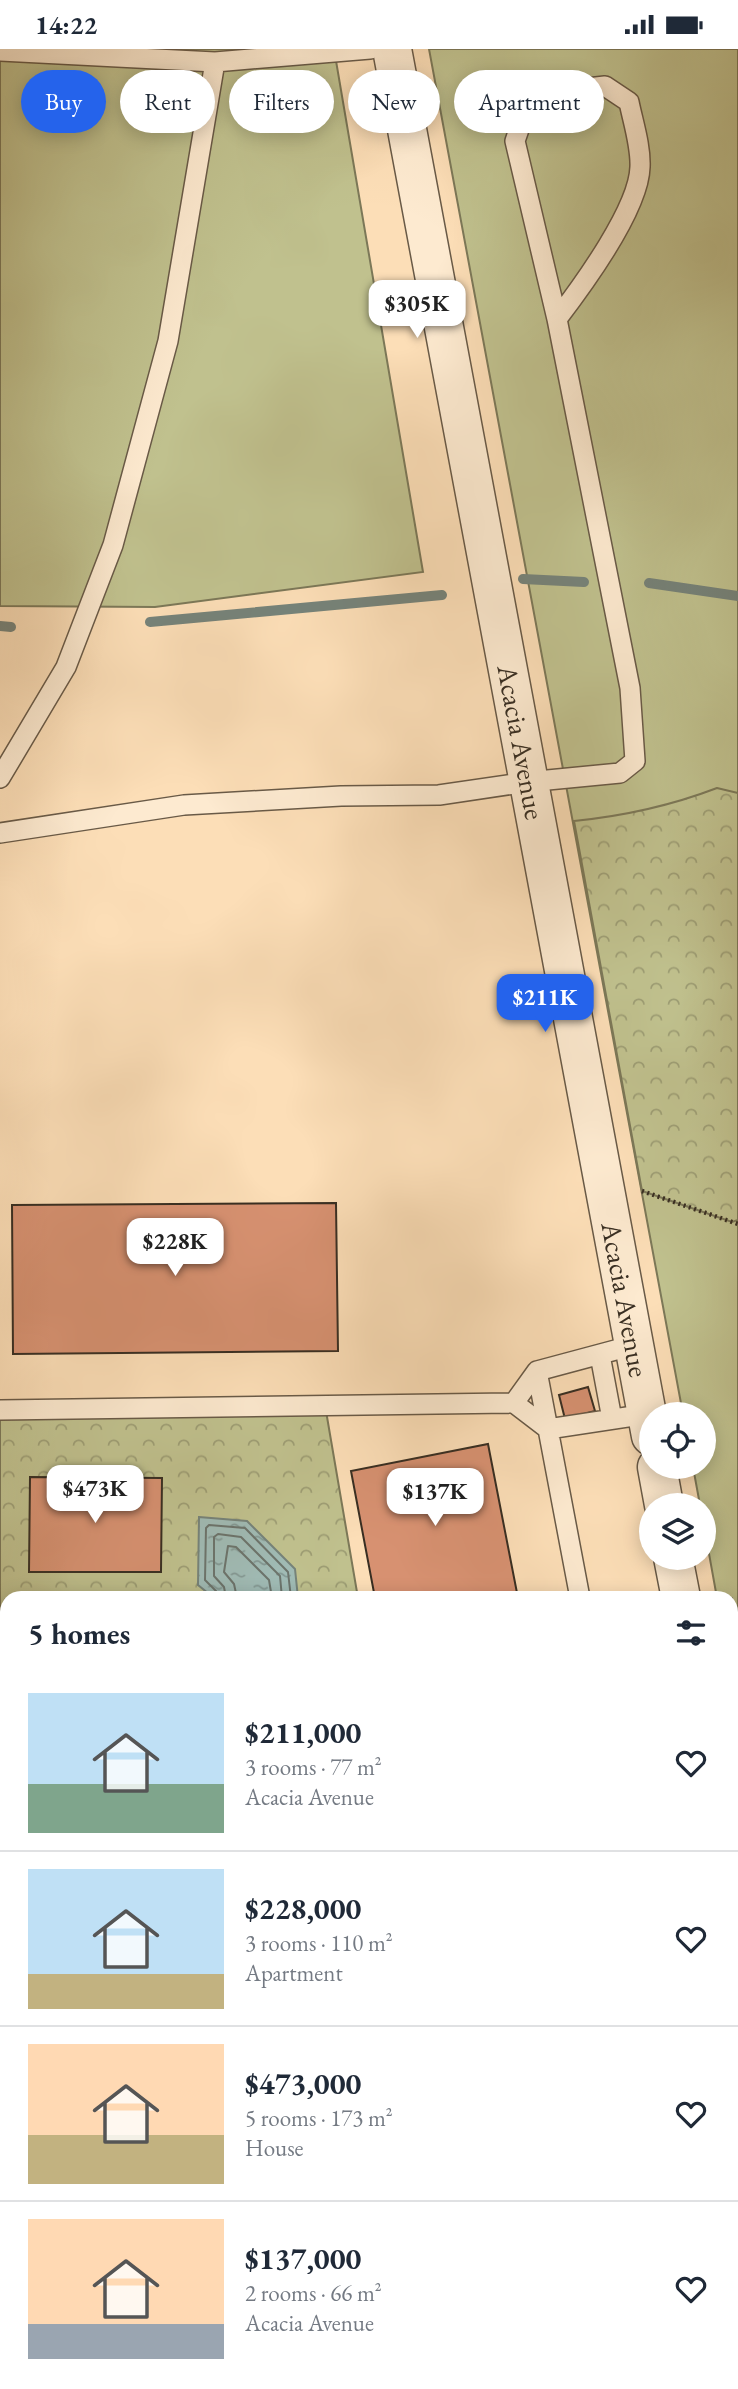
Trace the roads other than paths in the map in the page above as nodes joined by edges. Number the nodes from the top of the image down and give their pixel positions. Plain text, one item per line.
1 (370, 49) edge
2 (392, 49) edge
3 (0, 51) edge
4 (215, 62) junction
5 (557, 319) junction
6 (0, 778) edge
7 (527, 782) junction
8 (0, 833) edge
9 (617, 1350) junction
10 (537, 1371) junction
11 (514, 1403) junction
12 (0, 1410) edge
13 (636, 1423) edge
14 (548, 1429) junction
15 (676, 1570) edge
16 (579, 1591) edge
17 (680, 1591) edge

1 - 4 lane
2 - 7 street, Acacia Avenue
3 - 4 lane
4 - 6 lane
5 - 5 lane
5 - 7 lane
7 - 8 lane
7 - 9 street, Acacia Avenue
9 - 10 lane
9 - 13 street, Acacia Avenue
10 - 11 lane
10 - 14 lane
11 - 12 lane
11 - 14 lane
13 - 14 lane
14 - 16 lane
15 - 17 street

